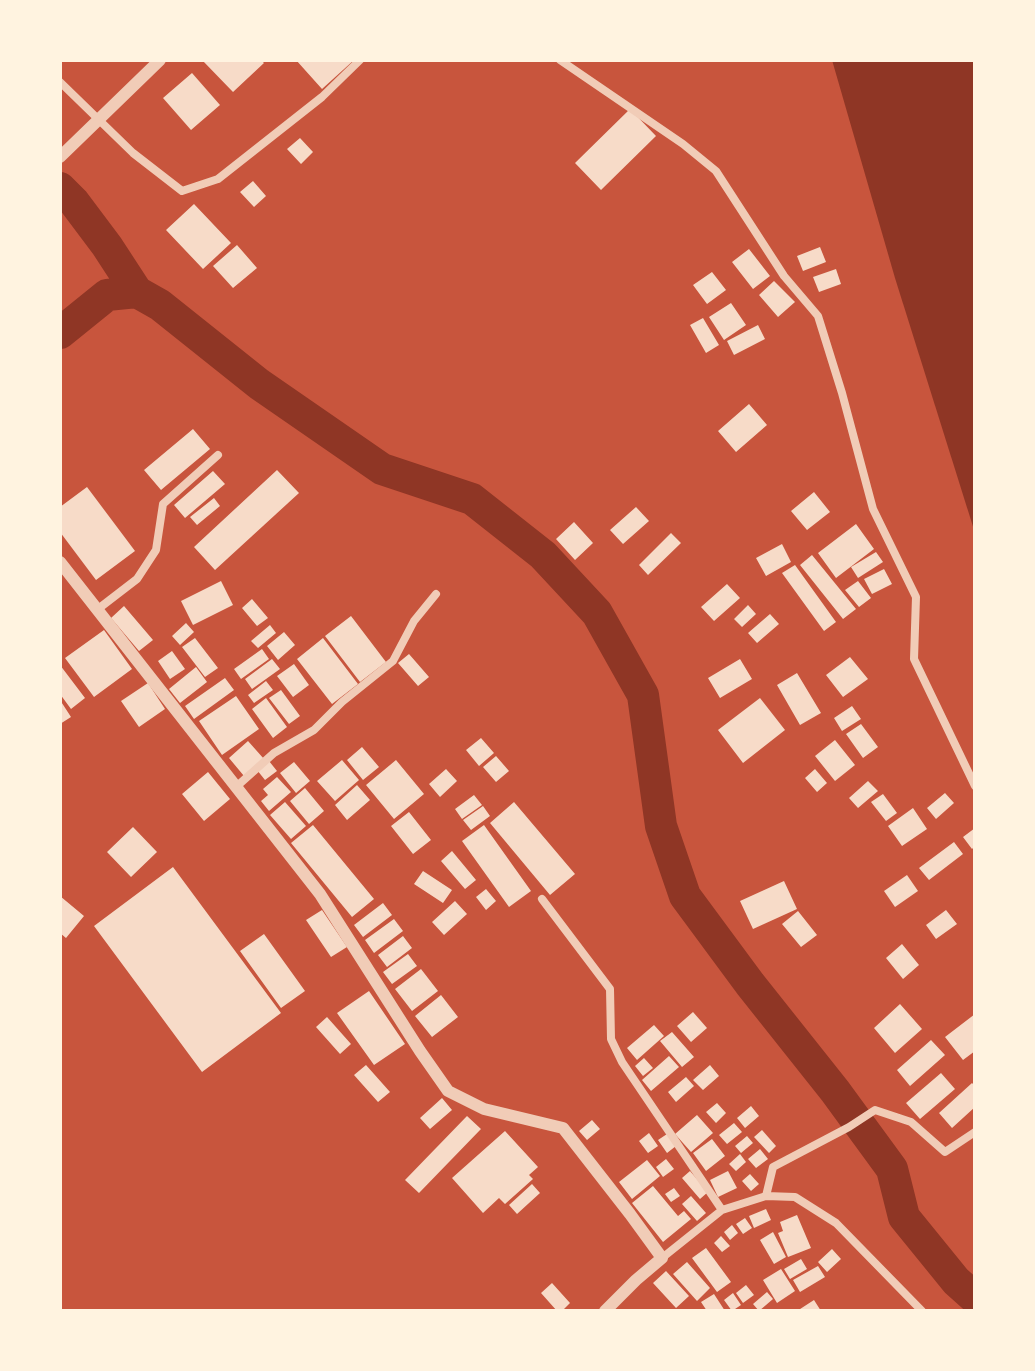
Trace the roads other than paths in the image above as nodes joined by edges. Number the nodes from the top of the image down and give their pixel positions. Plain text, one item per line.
1 (160, 60) edge
2 (360, 60) edge
3 (560, 60) edge
4 (60, 82) edge
5 (98, 121) junction
6 (60, 157) edge
7 (218, 455) dead end
8 (60, 562) edge
9 (436, 594) dead end
10 (98, 609) junction
11 (975, 786) edge
12 (236, 787) junction
13 (542, 899) dead end
14 (975, 1132) edge
15 (766, 1196) junction
16 (722, 1210) junction
17 (662, 1258) junction
18 (605, 1311) edge
19 (922, 1311) edge

1 - 5 street
2 - 5 street
3 - 11 street
4 - 5 street
5 - 6 street
7 - 10 street
8 - 10 street
9 - 12 street
10 - 12 street
12 - 17 street
13 - 16 street
14 - 15 street
15 - 16 street
15 - 19 street
16 - 17 street
17 - 18 street

